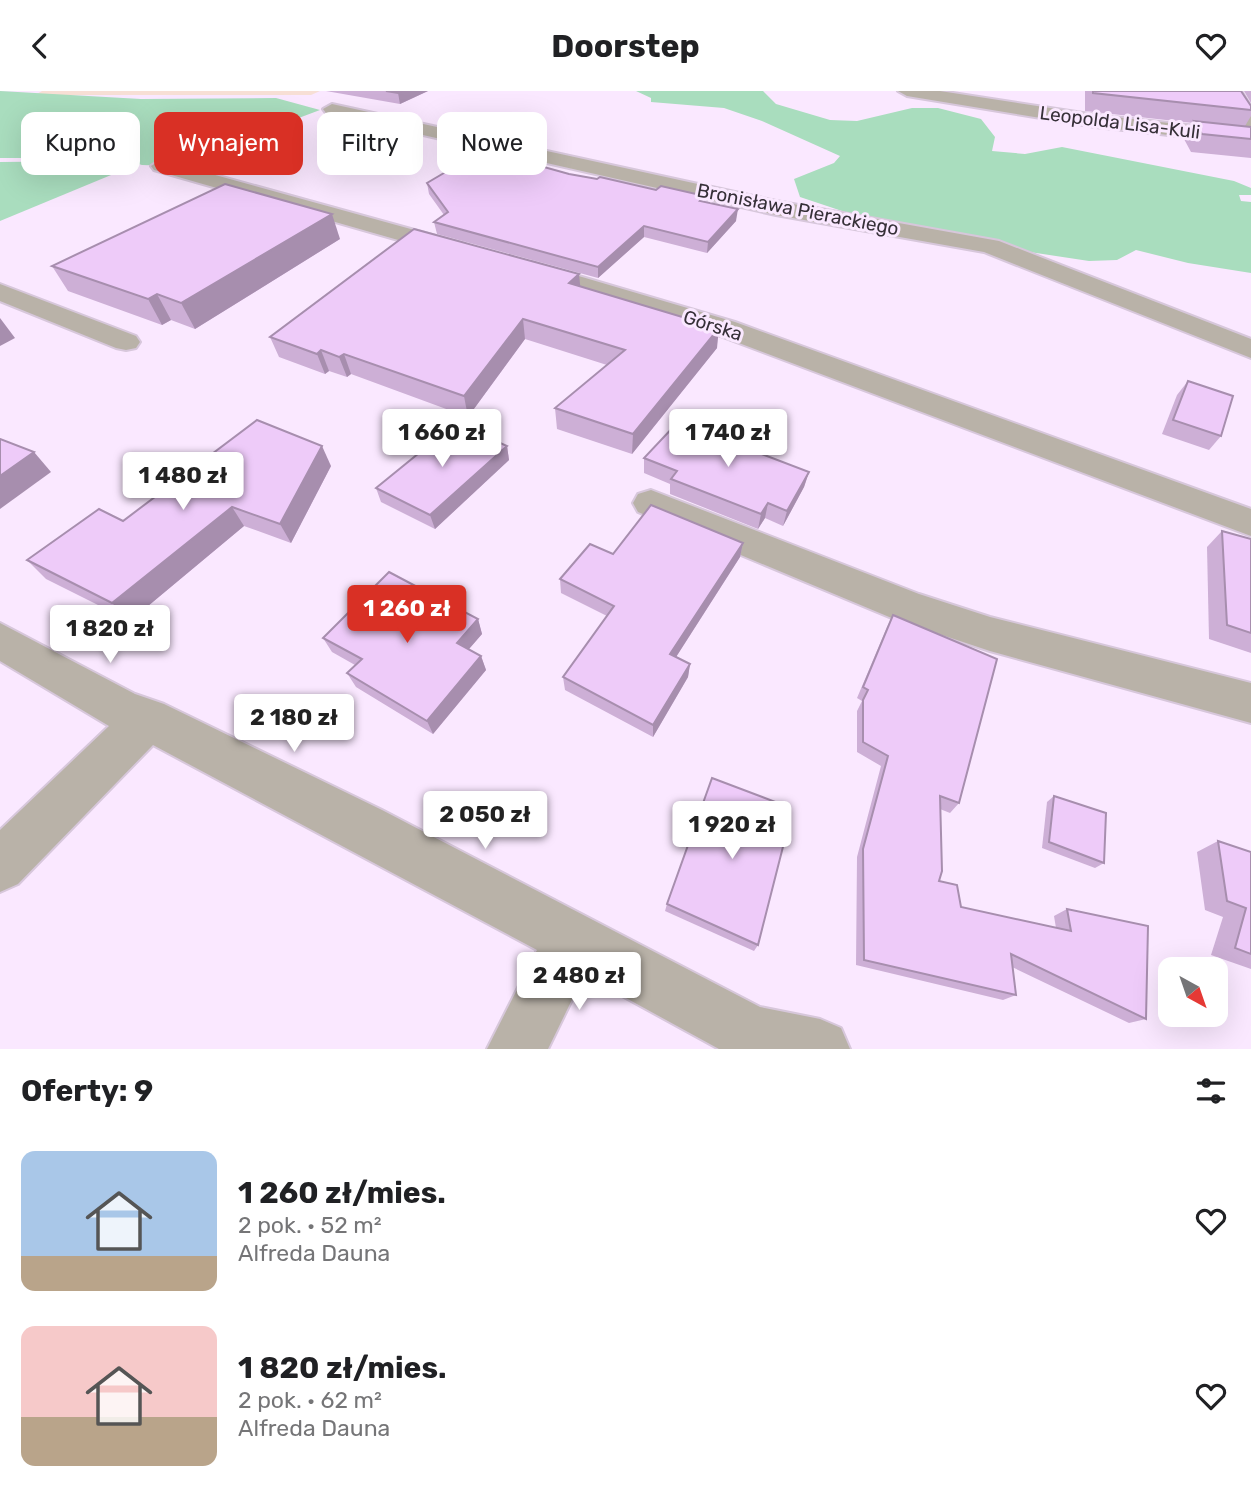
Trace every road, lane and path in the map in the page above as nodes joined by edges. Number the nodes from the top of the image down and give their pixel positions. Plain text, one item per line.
1 (907, 91) edge
2 (1232, 91) edge
3 (332, 109) dead end
4 (1251, 122) edge
5 (1251, 138) edge
6 (194, 175) edge
7 (484, 257) edge
8 (511, 265) edge
9 (0, 292) edge
10 (125, 342) dead end
11 (1251, 349) edge
12 (651, 503) edge
13 (1251, 523) edge
14 (0, 640) edge
15 (1251, 703) edge
16 (148, 719) junction
17 (0, 866) edge
18 (572, 939) junction
19 (517, 1049) edge
20 (820, 1049) edge

1 - 5 street, Leopolda Lisa-Kuli
2 - 4 street
3 - 11 street, Bronisława Pierackiego
6 - 7 street
8 - 13 street, Górska
9 - 10 street
12 - 15 street
14 - 16 street
16 - 17 street
16 - 18 street
18 - 19 street
18 - 20 street

